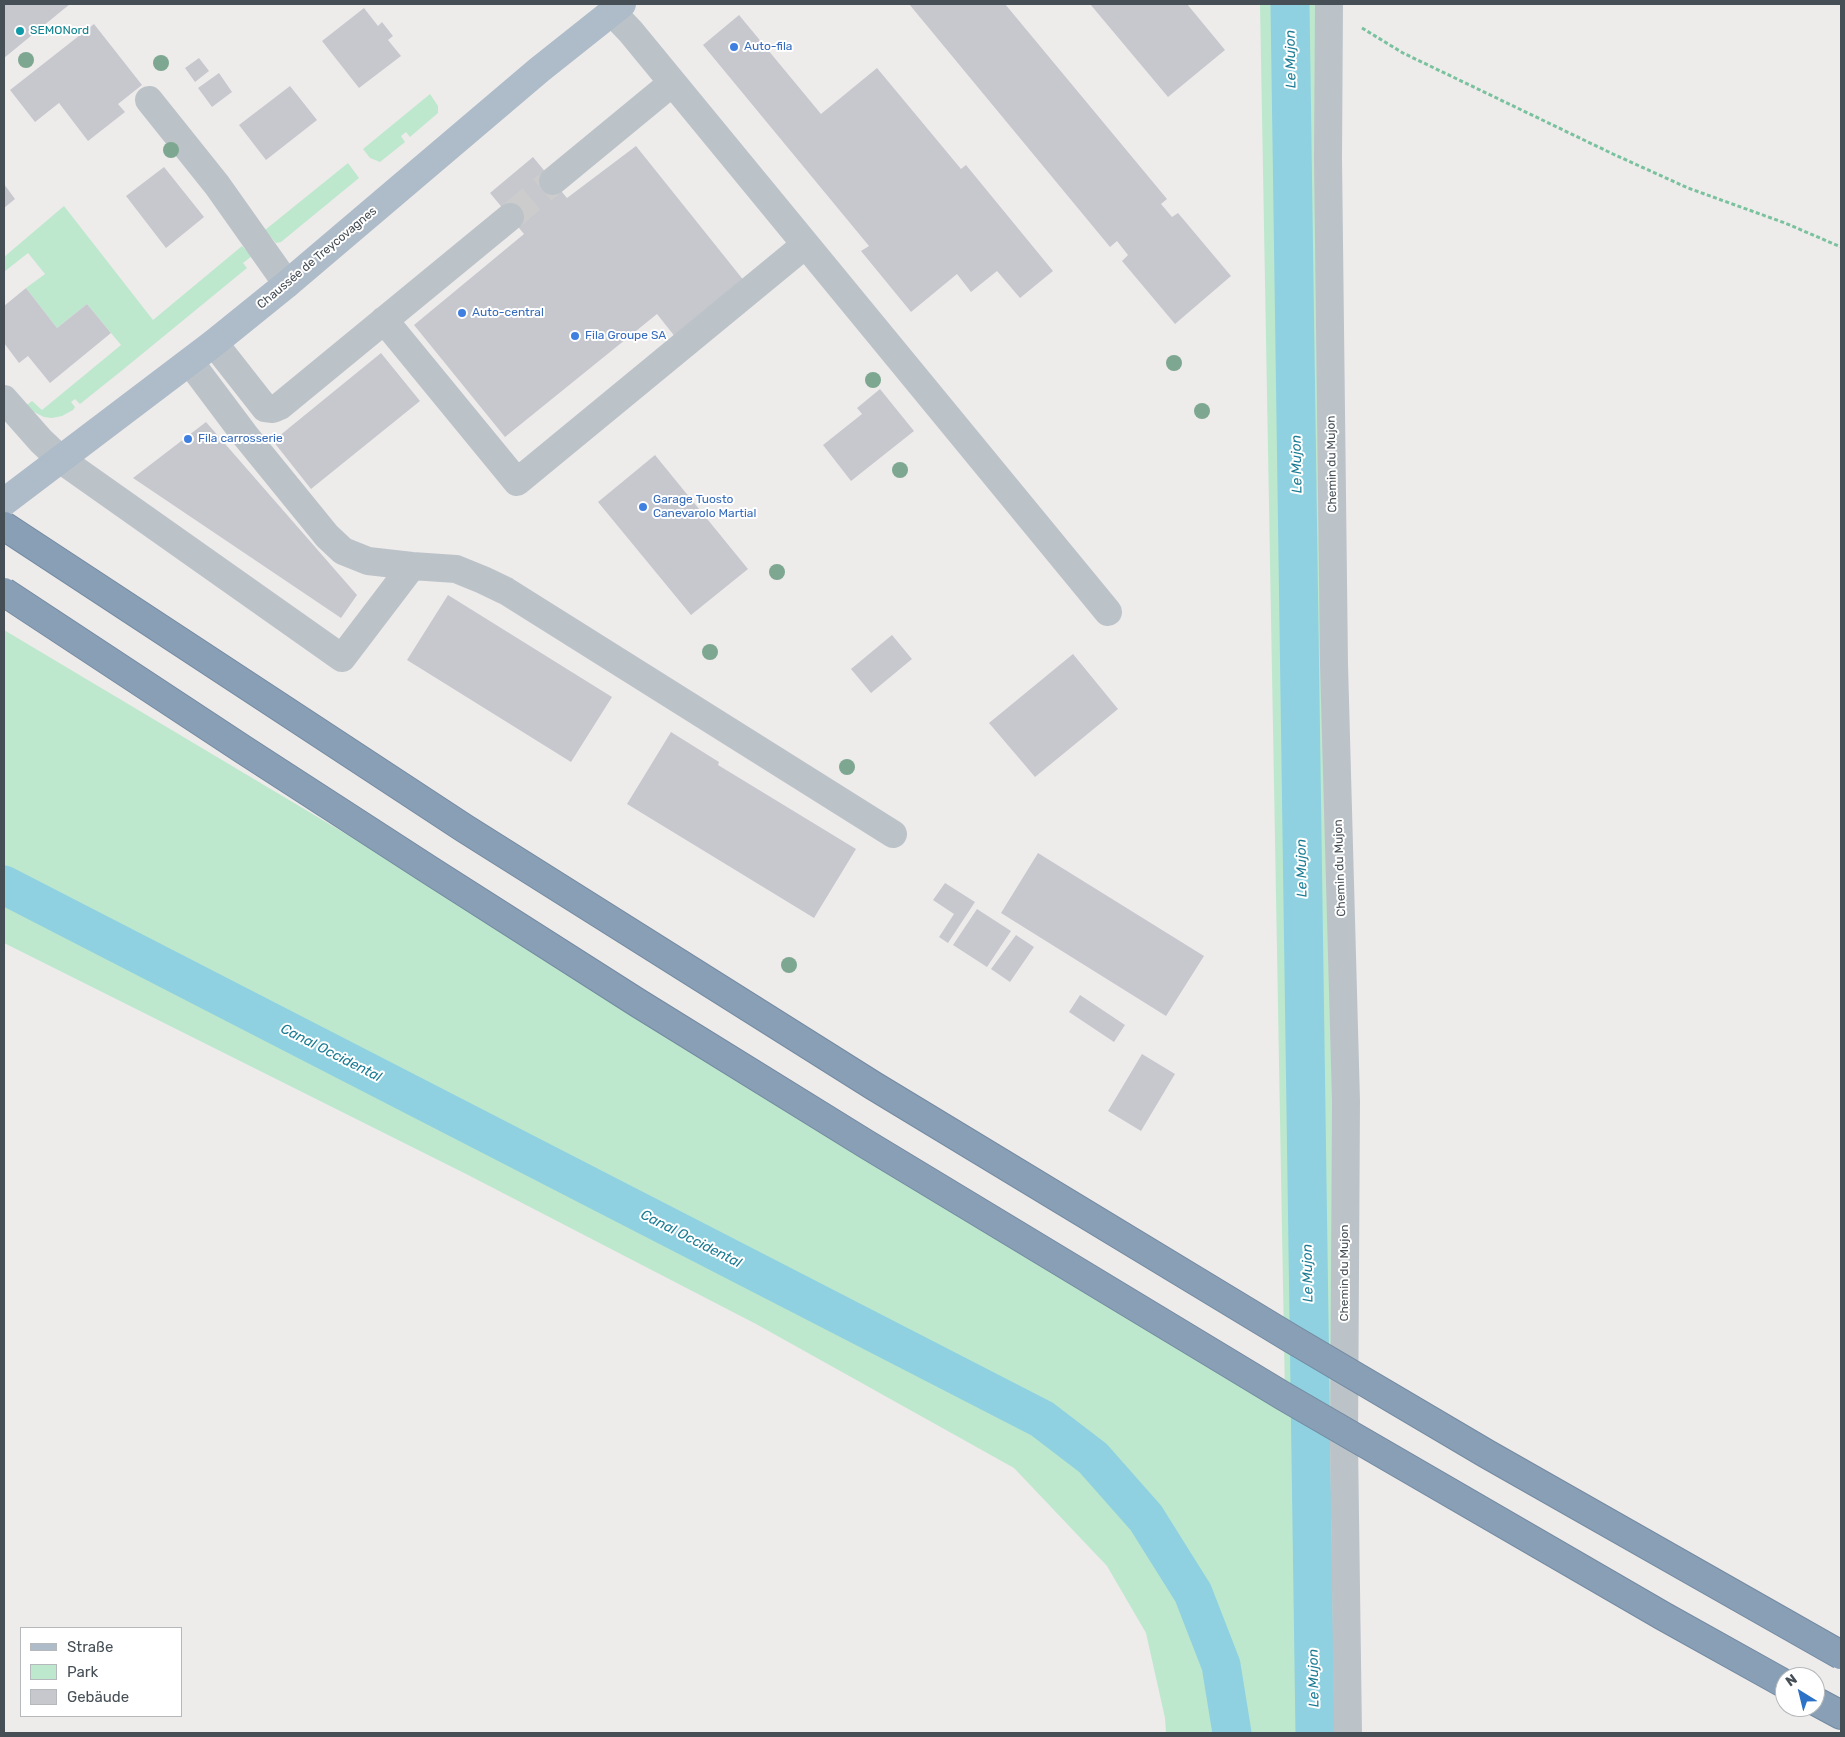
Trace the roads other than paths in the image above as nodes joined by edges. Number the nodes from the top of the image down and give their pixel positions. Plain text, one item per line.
1 (617, 8) edge
2 (1329, 8) edge
3 (672, 83) junction
4 (149, 100) dead end
5 (553, 181) tunnel mouth
6 (510, 217) tunnel mouth
7 (805, 244) junction
8 (287, 284) junction
9 (384, 320) junction
10 (214, 343) junction
11 (190, 362) junction
12 (4, 399) edge
13 (60, 459) junction
14 (4, 502) edge
15 (4, 526) edge
16 (412, 566) junction
17 (4, 592) edge
18 (1108, 612) dead end
19 (893, 834) dead end
20 (1841, 1655) edge
21 (1775, 1678) edge
22 (1825, 1706) edge
23 (1841, 1715) edge
24 (1348, 1733) edge

1 - 3 street
1 - 8 main road, Chaussée de Treycovagnes
2 - 24 street, Chemin du Mujon
3 - 5 street
3 - 7 street
4 - 8 street
6 - 9 street
7 - 9 street
7 - 18 street
8 - 10 main road, Chaussée de Treycovagnes
9 - 10 street
10 - 11 main road, Chaussée de Treycovagnes
11 - 13 main road, Chaussée de Treycovagnes
11 - 16 street
12 - 13 street
13 - 14 main road, Chaussée de Treycovagnes
13 - 16 street
15 - 20 highway, bridge
16 - 19 street
17 - 21 highway, bridge
22 - 23 highway

